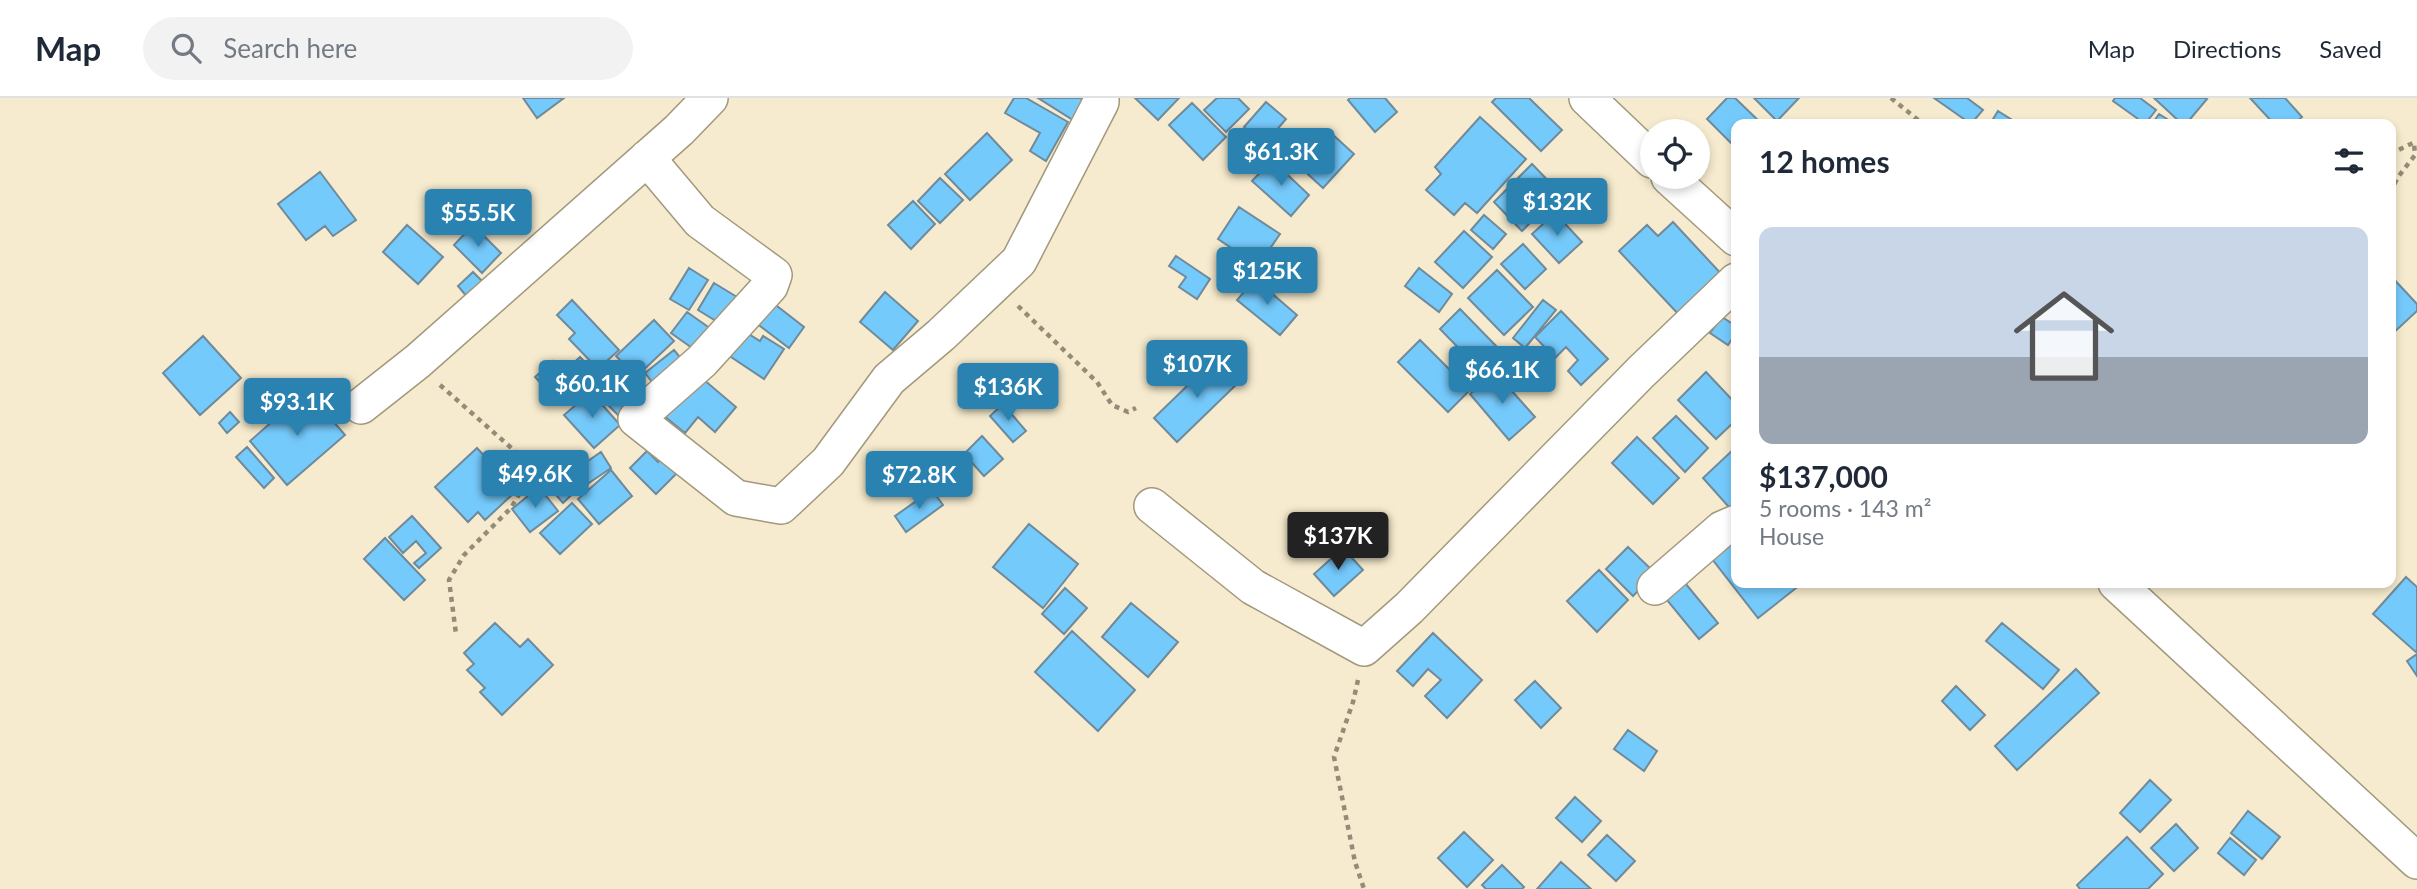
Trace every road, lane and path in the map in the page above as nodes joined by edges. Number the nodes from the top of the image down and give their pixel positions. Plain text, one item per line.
1 (710, 98) edge
2 (1101, 98) edge
3 (1587, 98) edge
4 (1891, 98) edge
5 (1917, 119) edge
6 (2415, 142) edge
7 (1640, 149) edge
8 (2396, 151) edge
9 (647, 158) junction
10 (2396, 182) edge
11 (1682, 189) edge
12 (1731, 233) edge
13 (997, 283) junction
14 (1731, 286) edge
15 (418, 361) junction
16 (361, 406) dead end
17 (1136, 408) dead end
18 (1152, 506) dead end
19 (1731, 525) edge
20 (1655, 587) dead end
21 (2121, 588) edge
22 (456, 634) dead end
23 (1364, 648) junction
24 (2417, 862) edge
25 (1364, 889) edge

1 - 9 street
2 - 13 street
3 - 7 street
4 - 5 path
6 - 8 path
6 - 10 path
9 - 13 street
9 - 15 street
11 - 12 street
13 - 17 path
14 - 23 street
15 - 16 street
15 - 22 path
18 - 23 street
19 - 20 street
21 - 24 street
23 - 25 path

